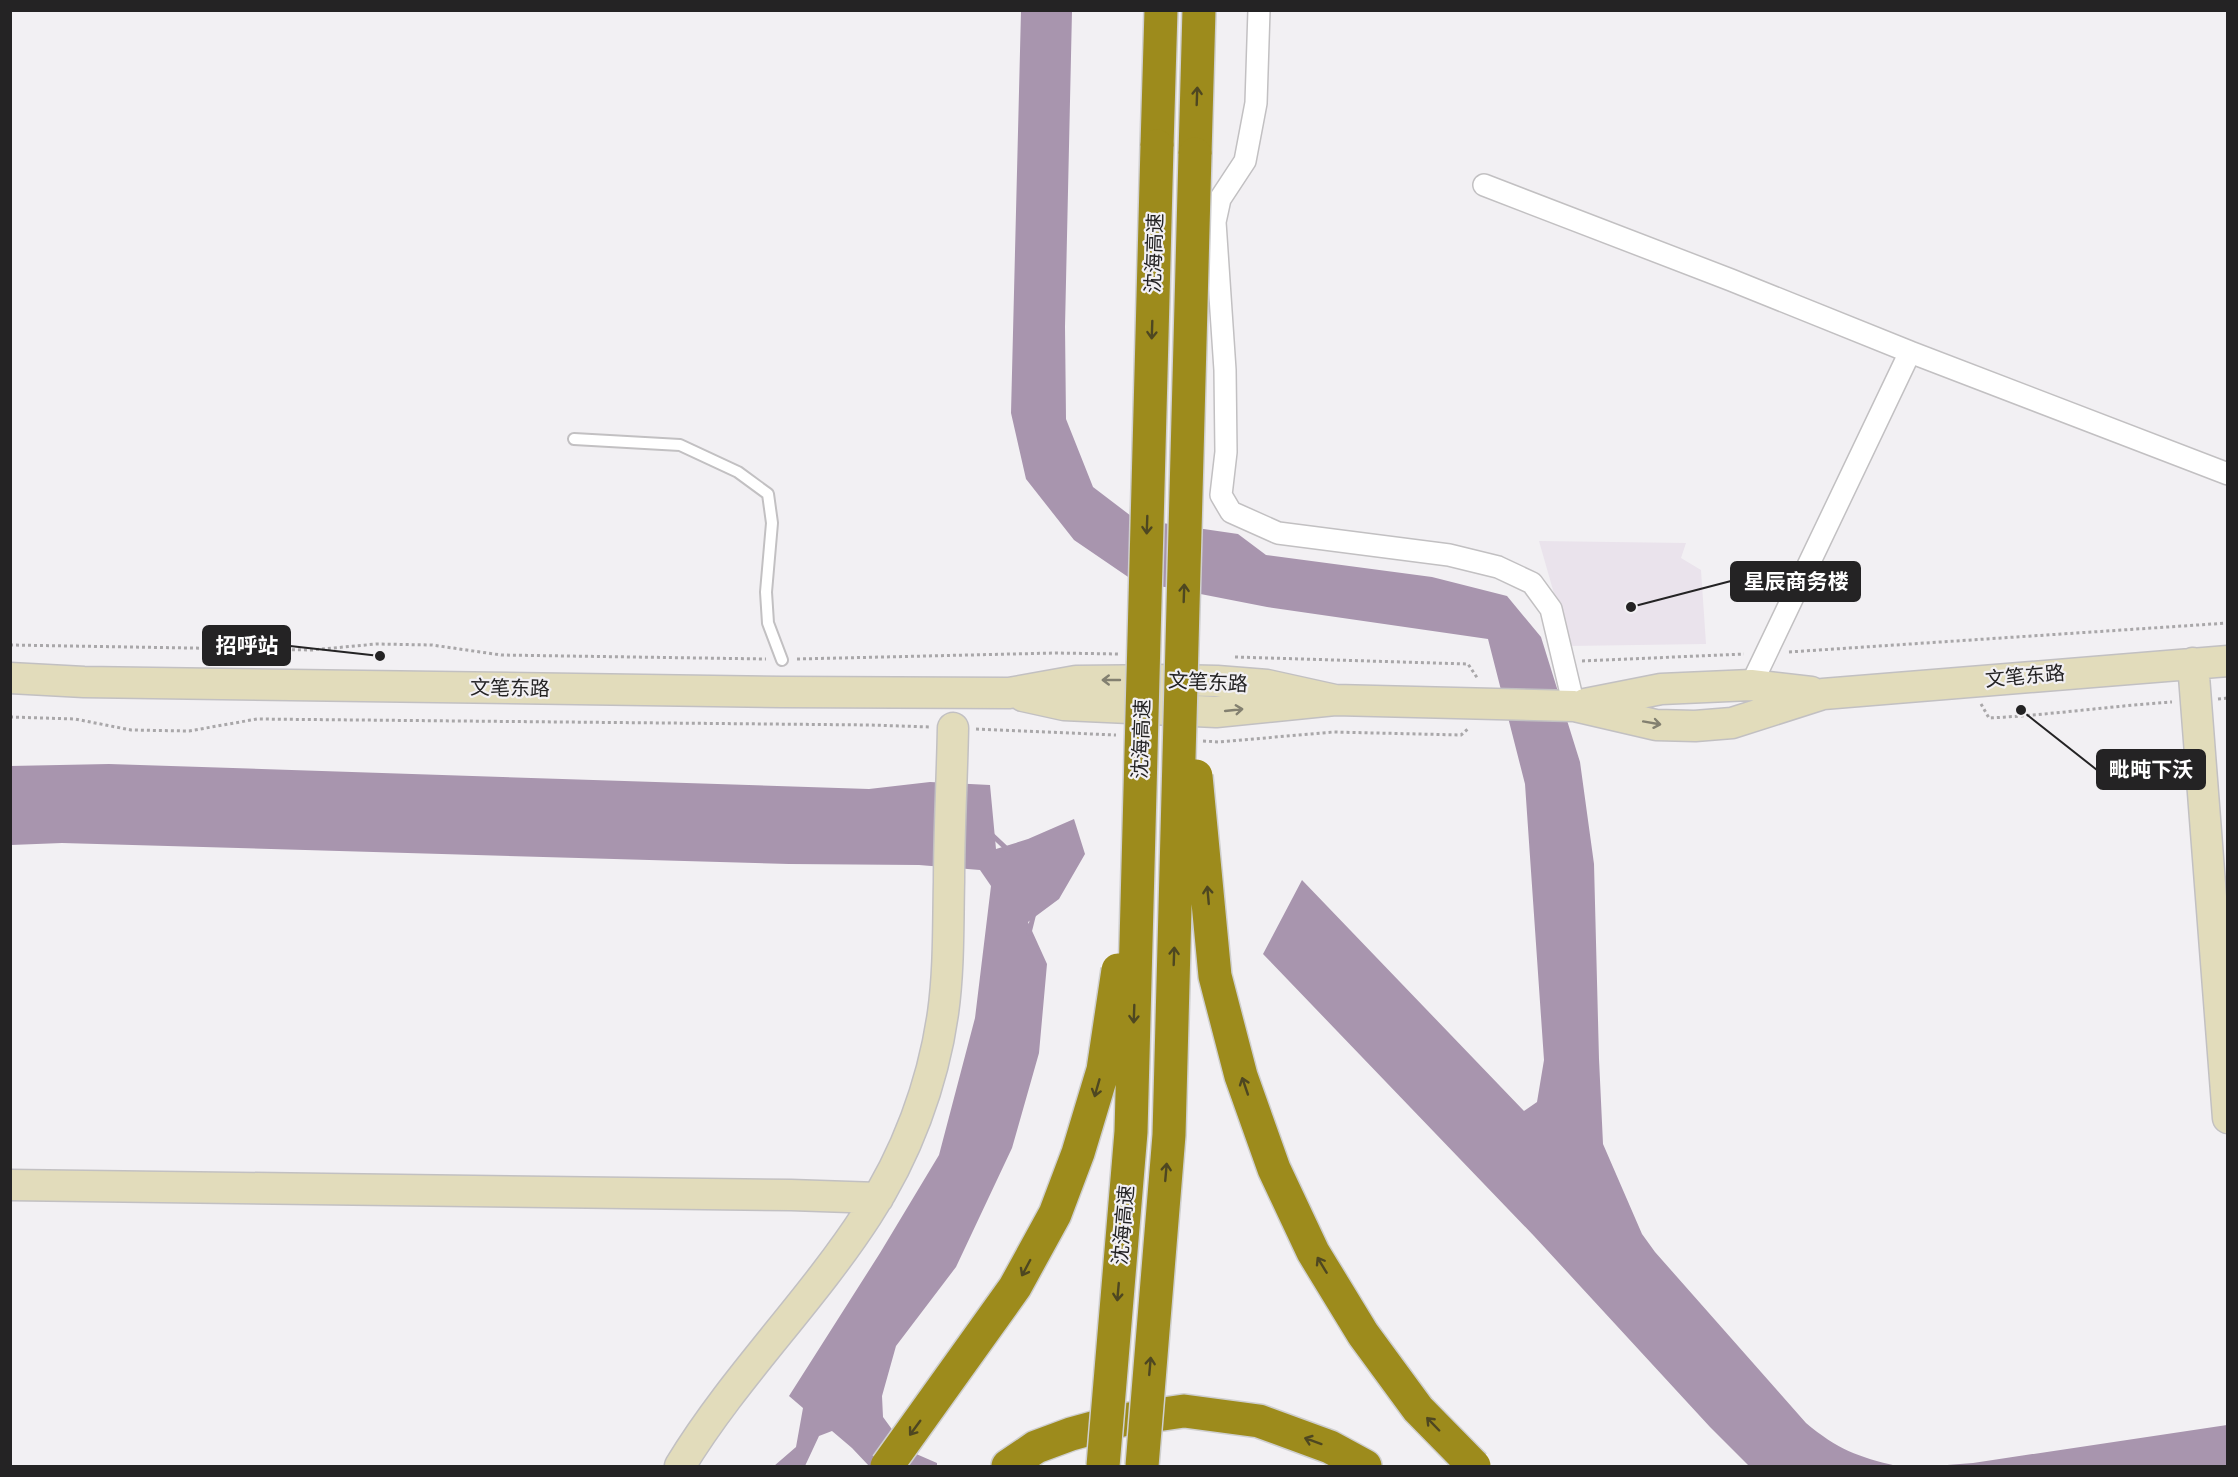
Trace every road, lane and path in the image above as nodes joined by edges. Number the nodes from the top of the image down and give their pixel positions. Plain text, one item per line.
1 (1161, 10) edge
2 (1199, 10) edge
3 (1259, 10) edge
4 (1484, 185) dead end
5 (1910, 352) junction
6 (574, 439) dead end
7 (2228, 474) edge
8 (2228, 623) edge
9 (1182, 632) junction
10 (10, 645) edge
11 (1765, 653) junction
12 (1135, 654) junction
13 (1234, 657) dead end
14 (782, 660) junction
15 (2228, 661) edge
16 (1564, 662) junction
17 (2193, 663) junction
18 (10, 678) edge
19 (1968, 681) junction
20 (1751, 685) junction
21 (1823, 694) junction
22 (2228, 698) edge
23 (2196, 700) junction
24 (1493, 704) junction
25 (1575, 706) junction
26 (10, 717) edge
27 (953, 728) junction
28 (1126, 736) dead end
29 (1195, 741) dead end
30 (2228, 1118) edge
31 (10, 1185) edge
32 (878, 1198) junction
33 (680, 1467) edge
34 (887, 1467) edge
35 (1008, 1467) edge
36 (1103, 1467) edge
37 (1142, 1467) edge
38 (1365, 1467) edge
39 (1474, 1467) edge

1 -> 12 highway, 沈海高速, bridge
9 -> 2 highway, 沈海高速, bridge
3 - 16 street
4 - 5 street
5 - 7 street
5 - 11 street
6 - 14 lane
8 - 11 path
37 -> 9 highway, 沈海高速, bridge
39 -> 9 highway, bridge
10 - 14 path
11 - 16 path
11 - 20 street
12 - 14 path
12 -> 34 highway, bridge
12 -> 36 highway, 沈海高速, bridge
13 - 24 path
15 - 17 main road, 文笔东路
16 - 25 street
17 - 19 main road, 文笔东路
17 - 23 main road
18 - 24 main road, 文笔东路
19 - 21 main road, 文笔东路
19 - 23 path
20 - 21 main road, 文笔东路
20 - 25 main road, 文笔东路
25 -> 21 main road, 文笔东路
22 - 23 path
23 - 30 main road
24 - 25 main road, 文笔东路
24 - 29 path
26 - 27 path
27 - 28 path
27 - 32 main road
31 - 32 main road
32 - 33 main road
38 -> 35 highway

